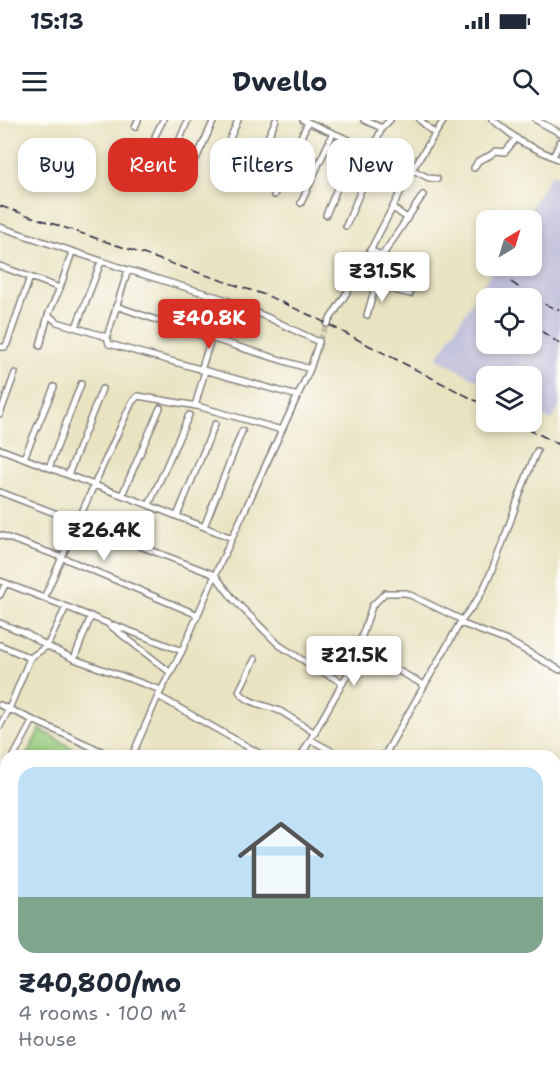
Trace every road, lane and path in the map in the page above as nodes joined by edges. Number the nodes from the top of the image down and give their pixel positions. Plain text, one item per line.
1 (138, 120) edge
2 (163, 120) edge
3 (188, 120) edge
4 (214, 120) edge
5 (238, 120) edge
6 (276, 120) edge
7 (364, 120) edge
8 (375, 120) edge
9 (390, 120) edge
10 (420, 120) edge
11 (444, 120) edge
12 (493, 120) edge
13 (536, 120) edge
14 (309, 121) edge
15 (135, 127) dead end
16 (382, 128) junction
17 (333, 133) junction
18 (435, 134) junction
19 (560, 134) edge
20 (155, 136) dead end
21 (180, 138) edge
22 (230, 138) edge
23 (268, 138) edge
24 (344, 138) edge
25 (379, 138) edge
26 (516, 139) junction
27 (560, 142) edge
28 (198, 155) edge
29 (553, 157) junction
30 (560, 160) edge
31 (414, 167) edge
32 (474, 168) dead end
33 (414, 171) edge
34 (437, 179) dead end
35 (336, 192) edge
36 (359, 192) edge
37 (401, 192) edge
38 (274, 195) dead end
39 (423, 195) dead end
40 (301, 203) dead end
41 (393, 208) junction
42 (326, 215) dead end
43 (407, 218) junction
44 (346, 226) dead end
45 (0, 227) edge
46 (370, 250) junction
47 (72, 252) junction
48 (383, 256) junction
49 (101, 262) junction
50 (0, 266) edge
51 (128, 270) junction
52 (417, 276) dead end
53 (30, 277) junction
54 (356, 278) junction
55 (375, 285) junction
56 (60, 288) junction
57 (410, 294) dead end
58 (224, 298) junction
59 (116, 306) junction
60 (48, 315) junction
61 (367, 315) dead end
62 (327, 324) tunnel mouth
63 (76, 327) junction
64 (107, 337) junction
65 (210, 338) junction
66 (40, 346) dead end
67 (0, 347) edge
68 (310, 369) junction
69 (203, 371) junction
70 (15, 373) dead end
71 (81, 384) dead end
72 (54, 387) dead end
73 (102, 389) dead end
74 (298, 396) junction
75 (195, 406) junction
76 (160, 408) dead end
77 (0, 414) edge
78 (189, 415) dead end
79 (215, 423) dead end
80 (282, 430) junction
81 (242, 431) dead end
82 (0, 449) edge
83 (537, 451) dead end
84 (24, 458) junction
85 (49, 468) junction
86 (68, 475) junction
87 (94, 485) junction
88 (0, 492) edge
89 (122, 495) junction
90 (149, 505) junction
91 (177, 516) junction
92 (76, 521) junction
93 (204, 527) junction
94 (0, 535) edge
95 (232, 538) junction
96 (61, 557) junction
97 (214, 575) junction
98 (3, 582) edge
99 (0, 596) edge
100 (44, 598) junction
101 (66, 607) junction
102 (198, 615) junction
103 (91, 616) junction
104 (461, 621) junction
105 (0, 623) edge
106 (107, 623) junction
107 (0, 645) edge
108 (47, 646) junction
109 (182, 651) junction
110 (362, 652) junction
111 (30, 658) junction
112 (74, 659) junction
113 (255, 659) dead end
114 (560, 670) edge
115 (171, 673) junction
116 (343, 683) junction
117 (424, 685) junction
118 (160, 693) junction
119 (0, 705) edge
120 (9, 709) junction
121 (33, 720) junction
122 (0, 726) edge
123 (315, 733) junction
124 (311, 740) junction
125 (17, 750) edge
126 (99, 750) edge
127 (135, 750) edge
128 (254, 750) edge
129 (305, 750) edge
130 (330, 750) edge
131 (387, 750) edge

1 - 15 street
2 - 20 street
3 - 21 street
4 - 28 street
5 - 22 street
6 - 23 street
7 - 16 street
8 - 16 street
9 - 16 street
10 - 18 street
11 - 18 street
12 - 26 street
13 - 19 street
14 - 17 street
14 - 38 street
16 - 25 street
17 - 24 street
17 - 40 street
18 - 31 street
26 - 29 street
26 - 32 street
27 - 29 street
29 - 30 street
33 - 34 street
35 - 42 street
36 - 44 street
37 - 41 street
39 - 43 street
41 - 43 street
41 - 46 street
43 - 48 street
45 - 47 street
46 - 48 street
46 - 54 street
47 - 49 street
47 - 56 street
48 - 52 street
48 - 55 street
49 - 51 street
49 - 63 street
50 - 53 street
51 - 58 street
51 - 59 street
53 - 56 street
53 - 67 street
54 - 55 street
54 - 62 street
55 - 57 street
55 - 61 street
56 - 60 street
58 - 65 street
58 - 68 street
59 - 64 street
59 - 65 street
60 - 63 street
60 - 66 street
63 - 64 street
64 - 69 street
65 - 68 street
65 - 69 street
68 - 74 street
69 - 74 street
69 - 75 street
70 - 77 street
71 - 85 street
72 - 84 street
73 - 86 street
74 - 80 street
75 - 80 street
75 - 87 street
76 - 89 street
78 - 90 street
79 - 91 street
80 - 95 street
81 - 93 street
82 - 84 street
83 - 104 street
84 - 85 street
85 - 86 street
86 - 87 street
87 - 89 street
87 - 92 street
88 - 92 street
89 - 90 street
90 - 91 street
91 - 93 street
92 - 96 street
92 - 97 street
93 - 95 street
94 - 96 street
95 - 97 street
96 - 100 street
96 - 102 street
97 - 102 street
97 - 116 street
98 - 99 street
98 - 100 street
100 - 101 street
101 - 103 street
101 - 108 street
102 - 109 street
103 - 106 street
103 - 112 street
104 - 110 street
104 - 114 street
104 - 117 street
105 - 108 street
106 - 109 street
106 - 115 street
107 - 111 street
108 - 111 street
108 - 112 street
109 - 115 street
110 - 116 street
110 - 117 street
111 - 120 street
112 - 118 street
113 - 123 street
115 - 118 street
116 - 123 street
117 - 131 street
118 - 127 street
118 - 128 street
119 - 120 street
120 - 121 street
120 - 122 street
121 - 125 street
121 - 126 street
123 - 124 street
124 - 129 street
124 - 130 street

